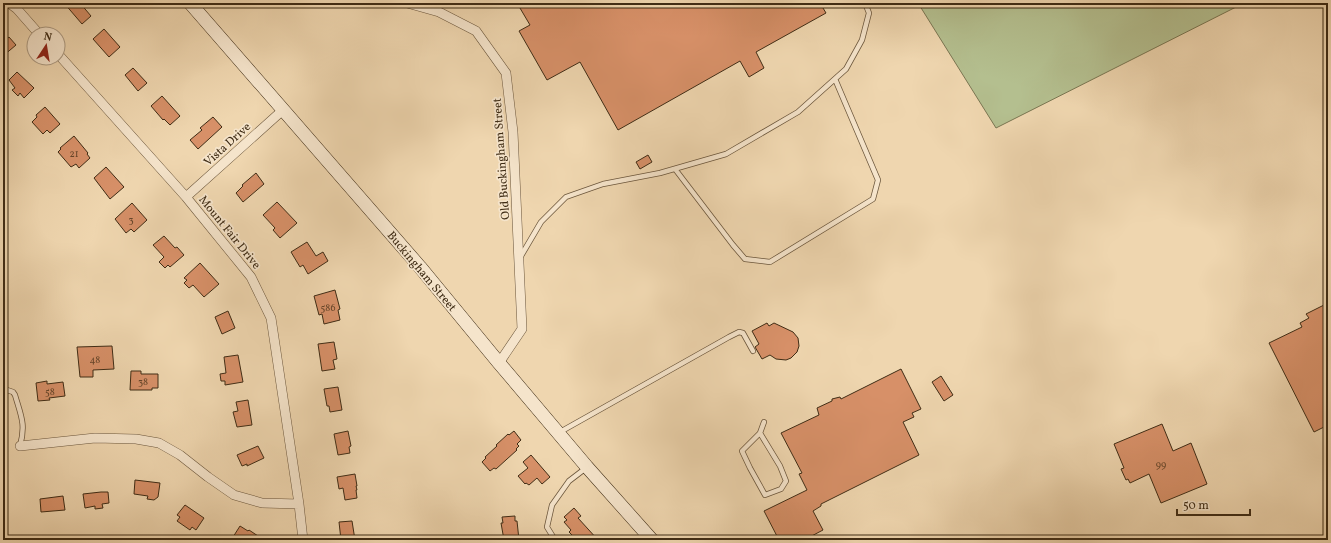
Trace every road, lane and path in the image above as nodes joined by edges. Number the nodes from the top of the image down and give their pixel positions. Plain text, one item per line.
1 (9, 3) edge
2 (190, 3) edge
3 (406, 3) edge
4 (865, 3) edge
5 (33, 26) edge
6 (66, 63) edge
7 (835, 79) junction
8 (284, 109) junction
9 (675, 169) junction
10 (186, 197) junction
11 (519, 259) junction
12 (753, 351) dead end
13 (499, 363) junction
14 (3, 393) edge
15 (764, 422) dead end
16 (558, 433) junction
17 (760, 434) junction
18 (20, 446) joint
19 (587, 467) junction
20 (299, 504) junction
21 (302, 540) edge
22 (555, 540) edge
23 (652, 540) edge

1 - 5 street
2 - 8 main road, Buckingham Street
3 - 11 street, Old Buckingham Street
4 - 7 lane
6 - 10 street, Mount Fair Drive
7 - 9 lane
7 - 9 lane
8 - 10 street, Vista Drive
8 - 13 main road, Buckingham Street
9 - 11 lane
10 - 20 street, Mount Fair Drive
11 - 13 street, Old Buckingham Street
12 - 16 lane
13 - 16 main road, Buckingham Street
14 - 18 lane
15 - 17 lane
16 - 19 main road, Buckingham Street
17 - 17 lane
18 - 20 street
19 - 22 lane
19 - 23 main road, Buckingham Street
20 - 21 street, Mount Fair Drive

